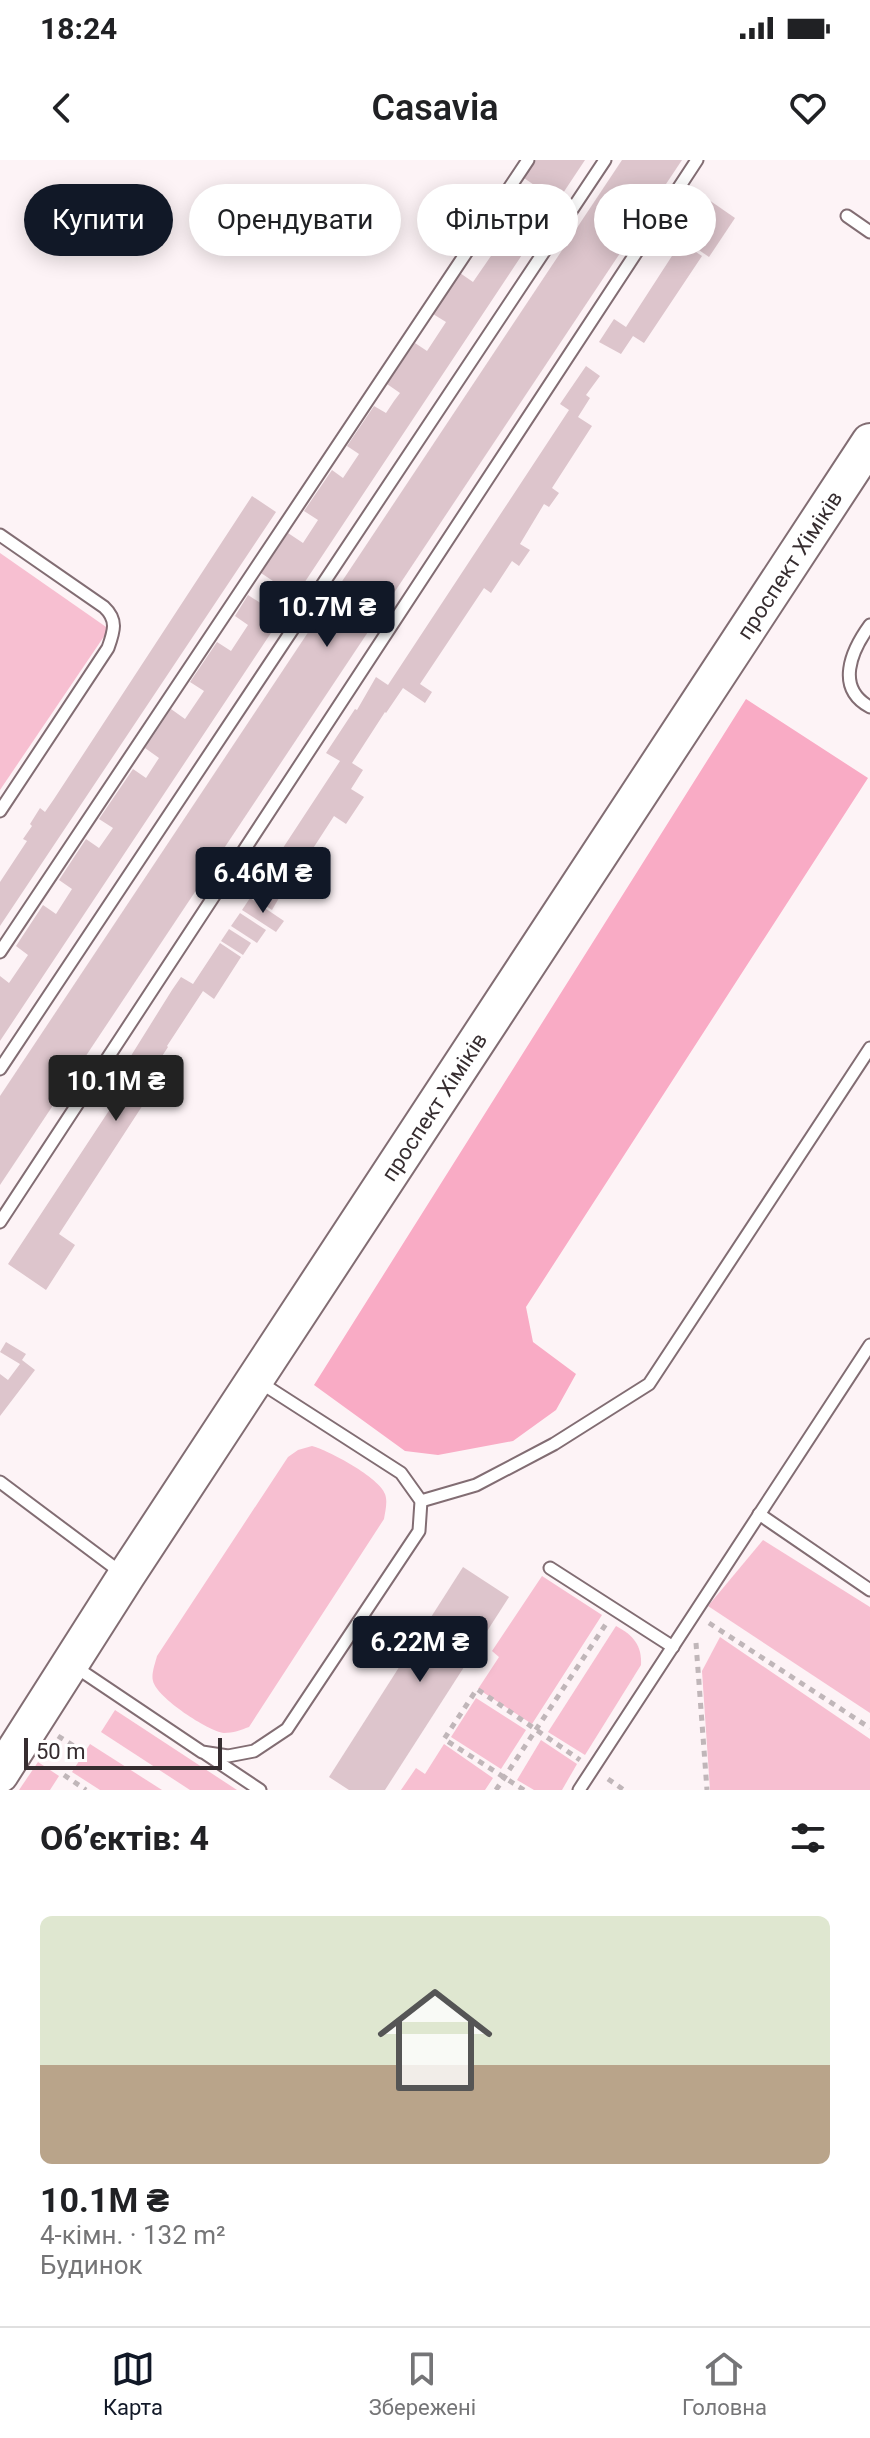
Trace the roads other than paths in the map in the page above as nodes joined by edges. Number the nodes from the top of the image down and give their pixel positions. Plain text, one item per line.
1 (528, 160) edge
2 (605, 160) edge
3 (697, 160) edge
4 (847, 216) dead end
5 (870, 232) edge
6 (870, 442) edge
7 (0, 535) edge
8 (870, 625) edge
9 (870, 707) edge
10 (0, 811) edge
11 (0, 952) edge
12 (870, 1048) edge
13 (0, 1069) edge
14 (0, 1222) edge
15 (870, 1345) edge
16 (256, 1380) junction
17 (0, 1482) edge
18 (421, 1501) junction
19 (759, 1514) junction
20 (550, 1568) dead end
21 (126, 1576) junction
22 (870, 1590) edge
23 (673, 1647) junction
24 (70, 1664) junction
25 (202, 1752) junction
26 (0, 1774) edge
27 (260, 1790) edge
28 (579, 1790) edge

1 - 11 lane
2 - 13 lane
3 - 14 lane
4 - 5 lane
6 - 16 main road, проспект Хіміків
7 - 10 lane
8 - 9 lane
12 - 18 lane
15 - 19 lane
16 - 18 lane
16 - 21 main road, проспект Хіміків
17 - 21 lane
18 - 25 lane
19 - 22 lane
19 - 23 lane
20 - 23 lane
21 - 24 main road, проспект Хіміків
23 - 28 lane
24 - 25 lane
24 - 26 main road, проспект Хіміків
25 - 27 lane

